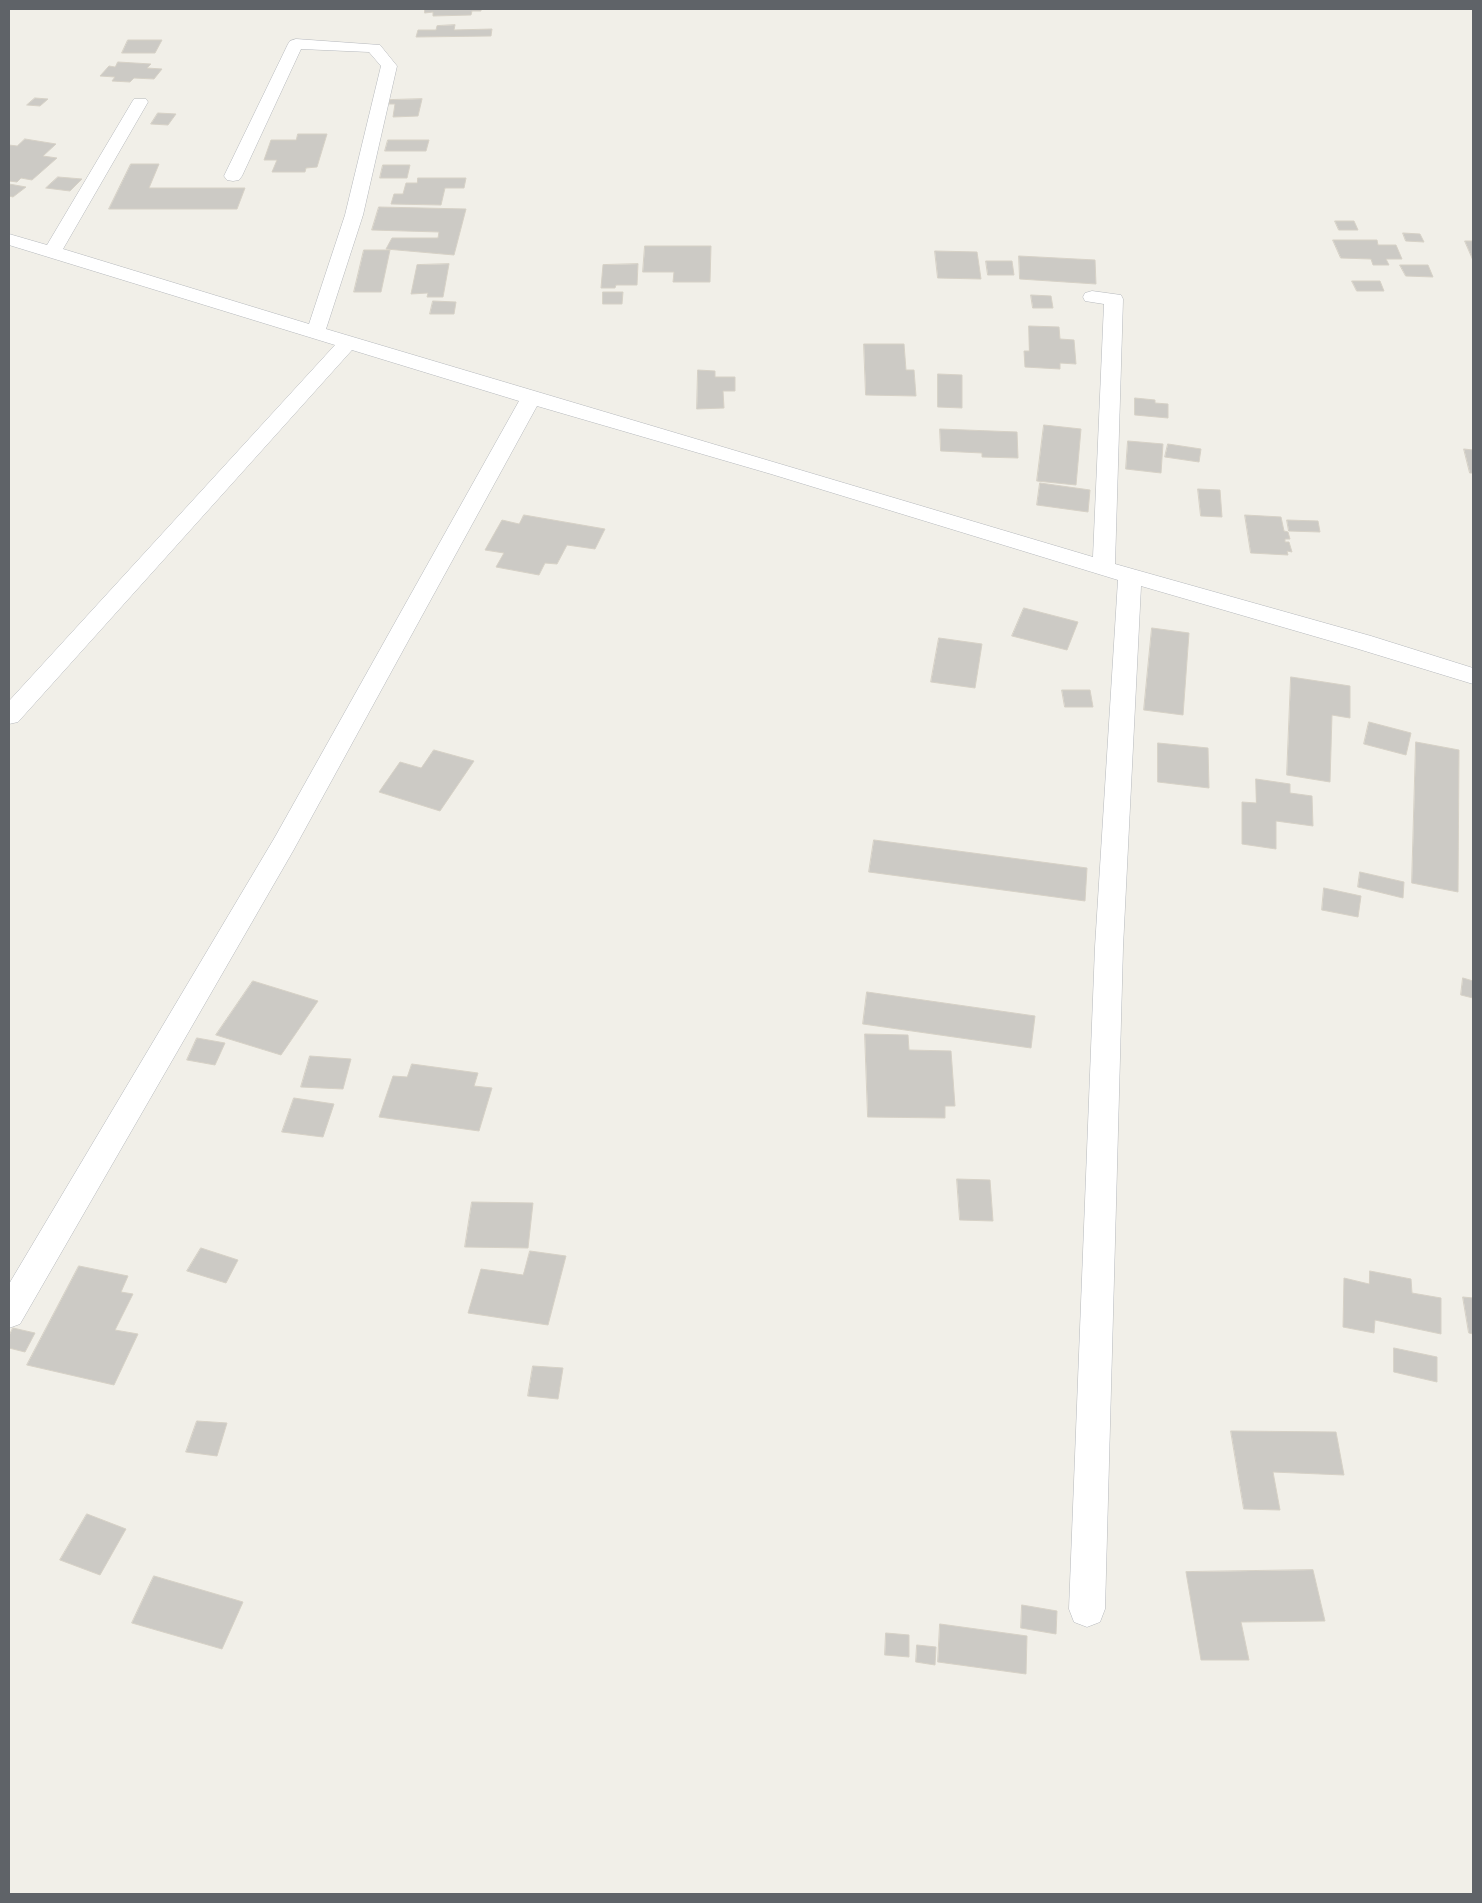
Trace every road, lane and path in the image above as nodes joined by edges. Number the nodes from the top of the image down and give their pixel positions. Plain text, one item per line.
1 (140, 102) dead end
2 (233, 176) dead end
3 (9, 239) edge
4 (52, 252) junction
5 (1092, 297) dead end
6 (316, 331) junction
7 (349, 341) junction
8 (531, 398) junction
9 (1117, 572) junction
10 (1473, 676) edge
11 (9, 716) edge
12 (9, 1313) edge
13 (1087, 1609) dead end

1 - 4 street
2 - 6 street
3 - 4 street
4 - 6 street
5 - 9 street
6 - 7 street
7 - 8 street
7 - 11 street
8 - 9 street
8 - 12 street
9 - 10 street
9 - 13 street

